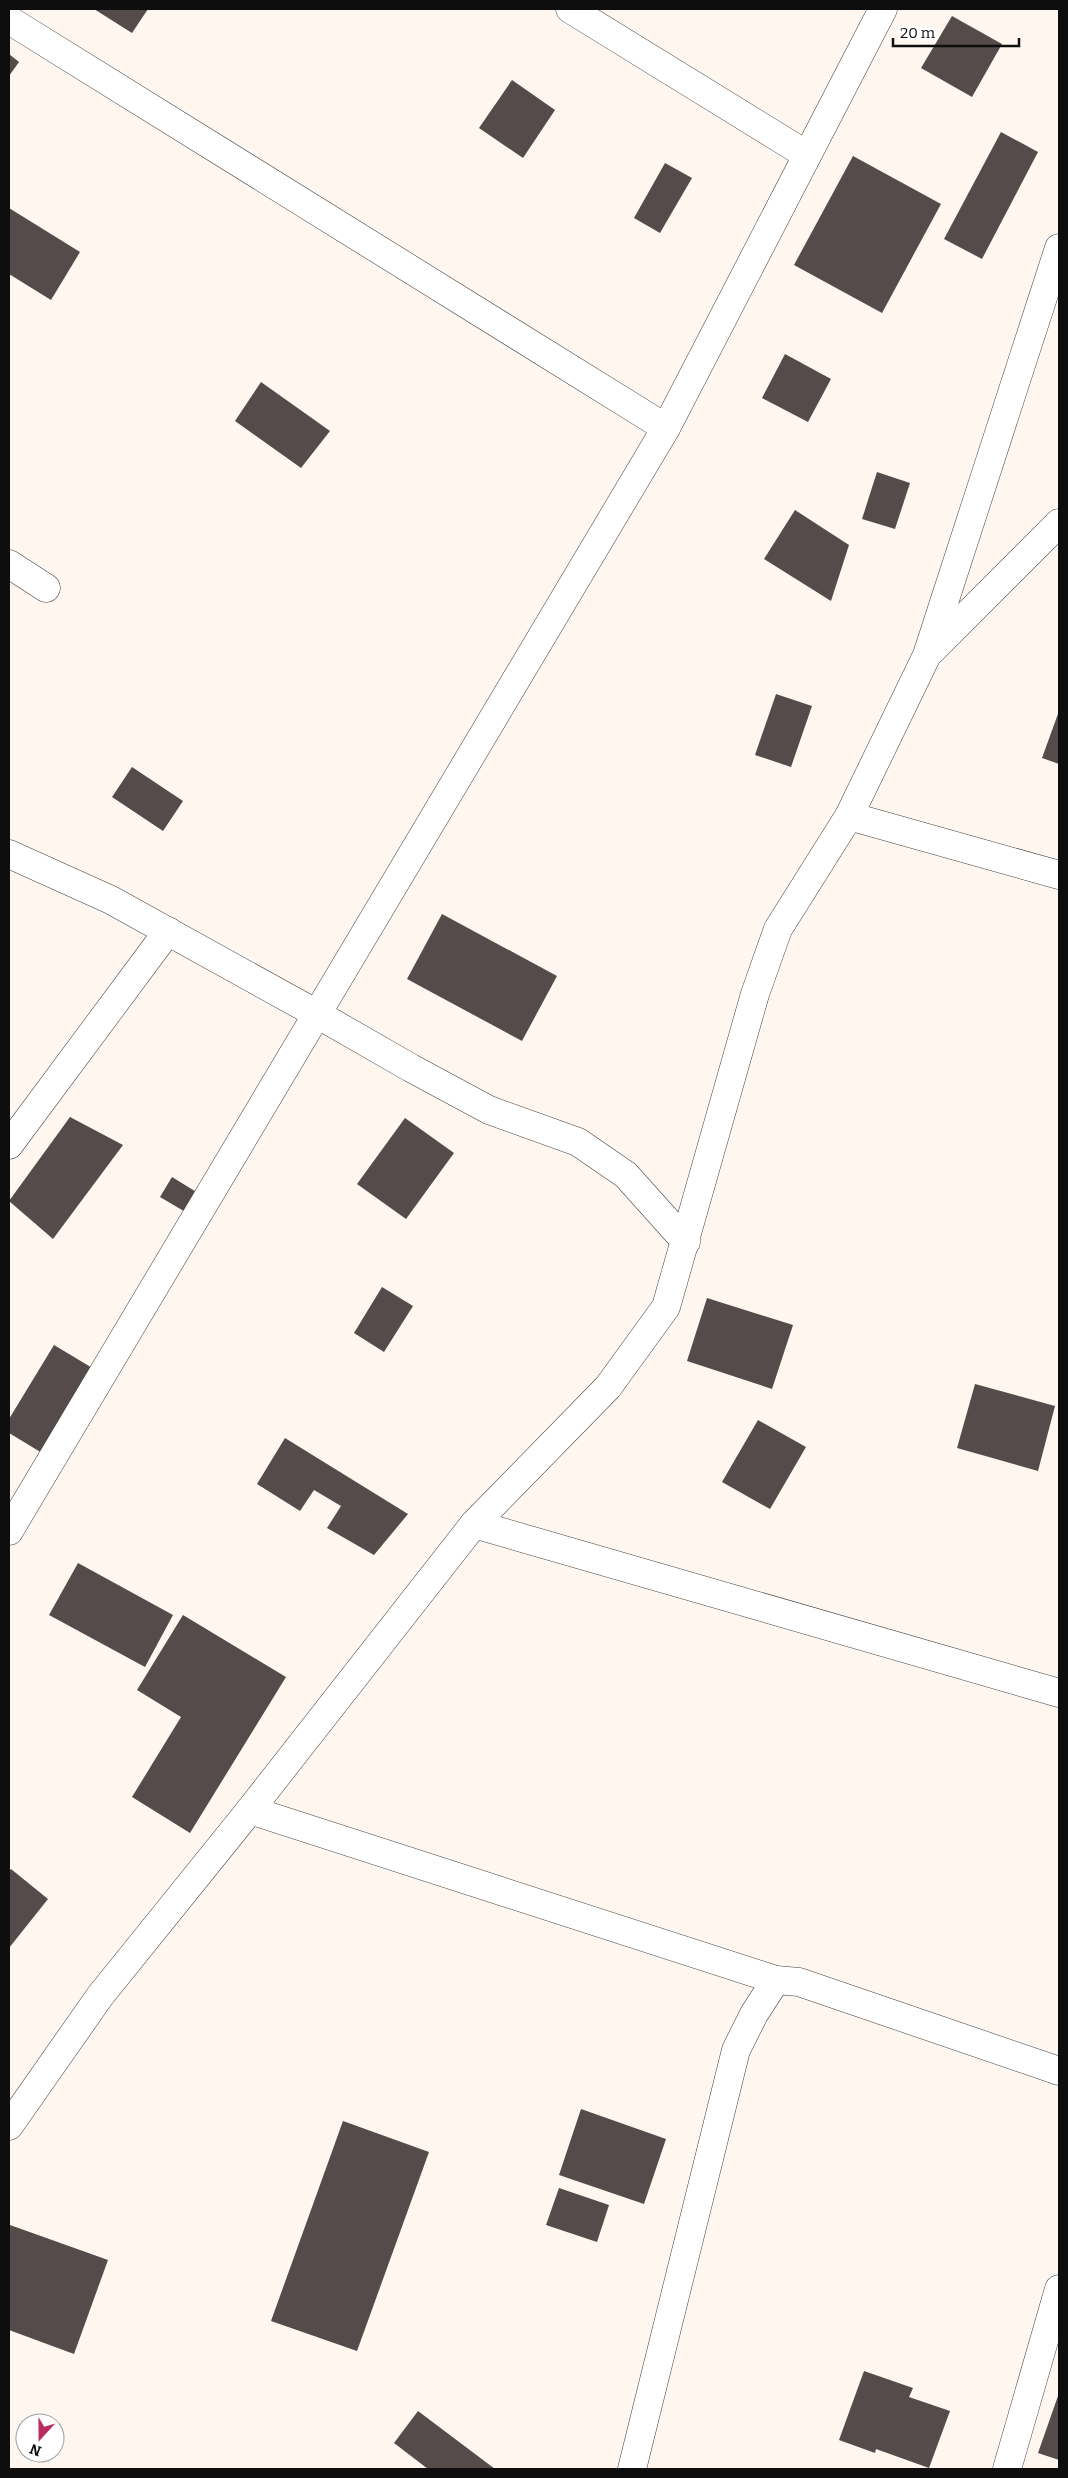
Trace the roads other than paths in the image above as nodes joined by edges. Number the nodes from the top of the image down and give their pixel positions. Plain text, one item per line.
1 (570, 9) edge
2 (883, 9) edge
3 (9, 20) edge
4 (807, 155) junction
5 (1059, 248) edge
6 (666, 428) junction
7 (1059, 522) edge
8 (9, 564) edge
9 (46, 588) dead end
10 (927, 655) junction
11 (849, 816) junction
12 (9, 854) edge
13 (1059, 875) edge
14 (168, 931) junction
15 (316, 1014) junction
16 (9, 1145) edge
17 (686, 1242) junction
18 (474, 1524) junction
19 (9, 1531) edge
20 (1059, 1693) edge
21 (250, 1810) junction
22 (776, 1980) junction
23 (1059, 2071) edge
24 (9, 2126) edge
25 (1059, 2290) edge
26 (632, 2469) edge
27 (1007, 2469) edge

1 - 4 street
2 - 4 street
3 - 6 street
4 - 6 street
5 - 10 street
6 - 15 street
7 - 10 street
8 - 9 street
10 - 11 street
11 - 13 street
11 - 17 street
12 - 14 street
14 - 15 street
14 - 16 street
15 - 17 street
15 - 19 street
17 - 18 street
18 - 20 street
18 - 21 street
21 - 22 street
21 - 24 street
22 - 23 street
22 - 26 street
25 - 27 street

